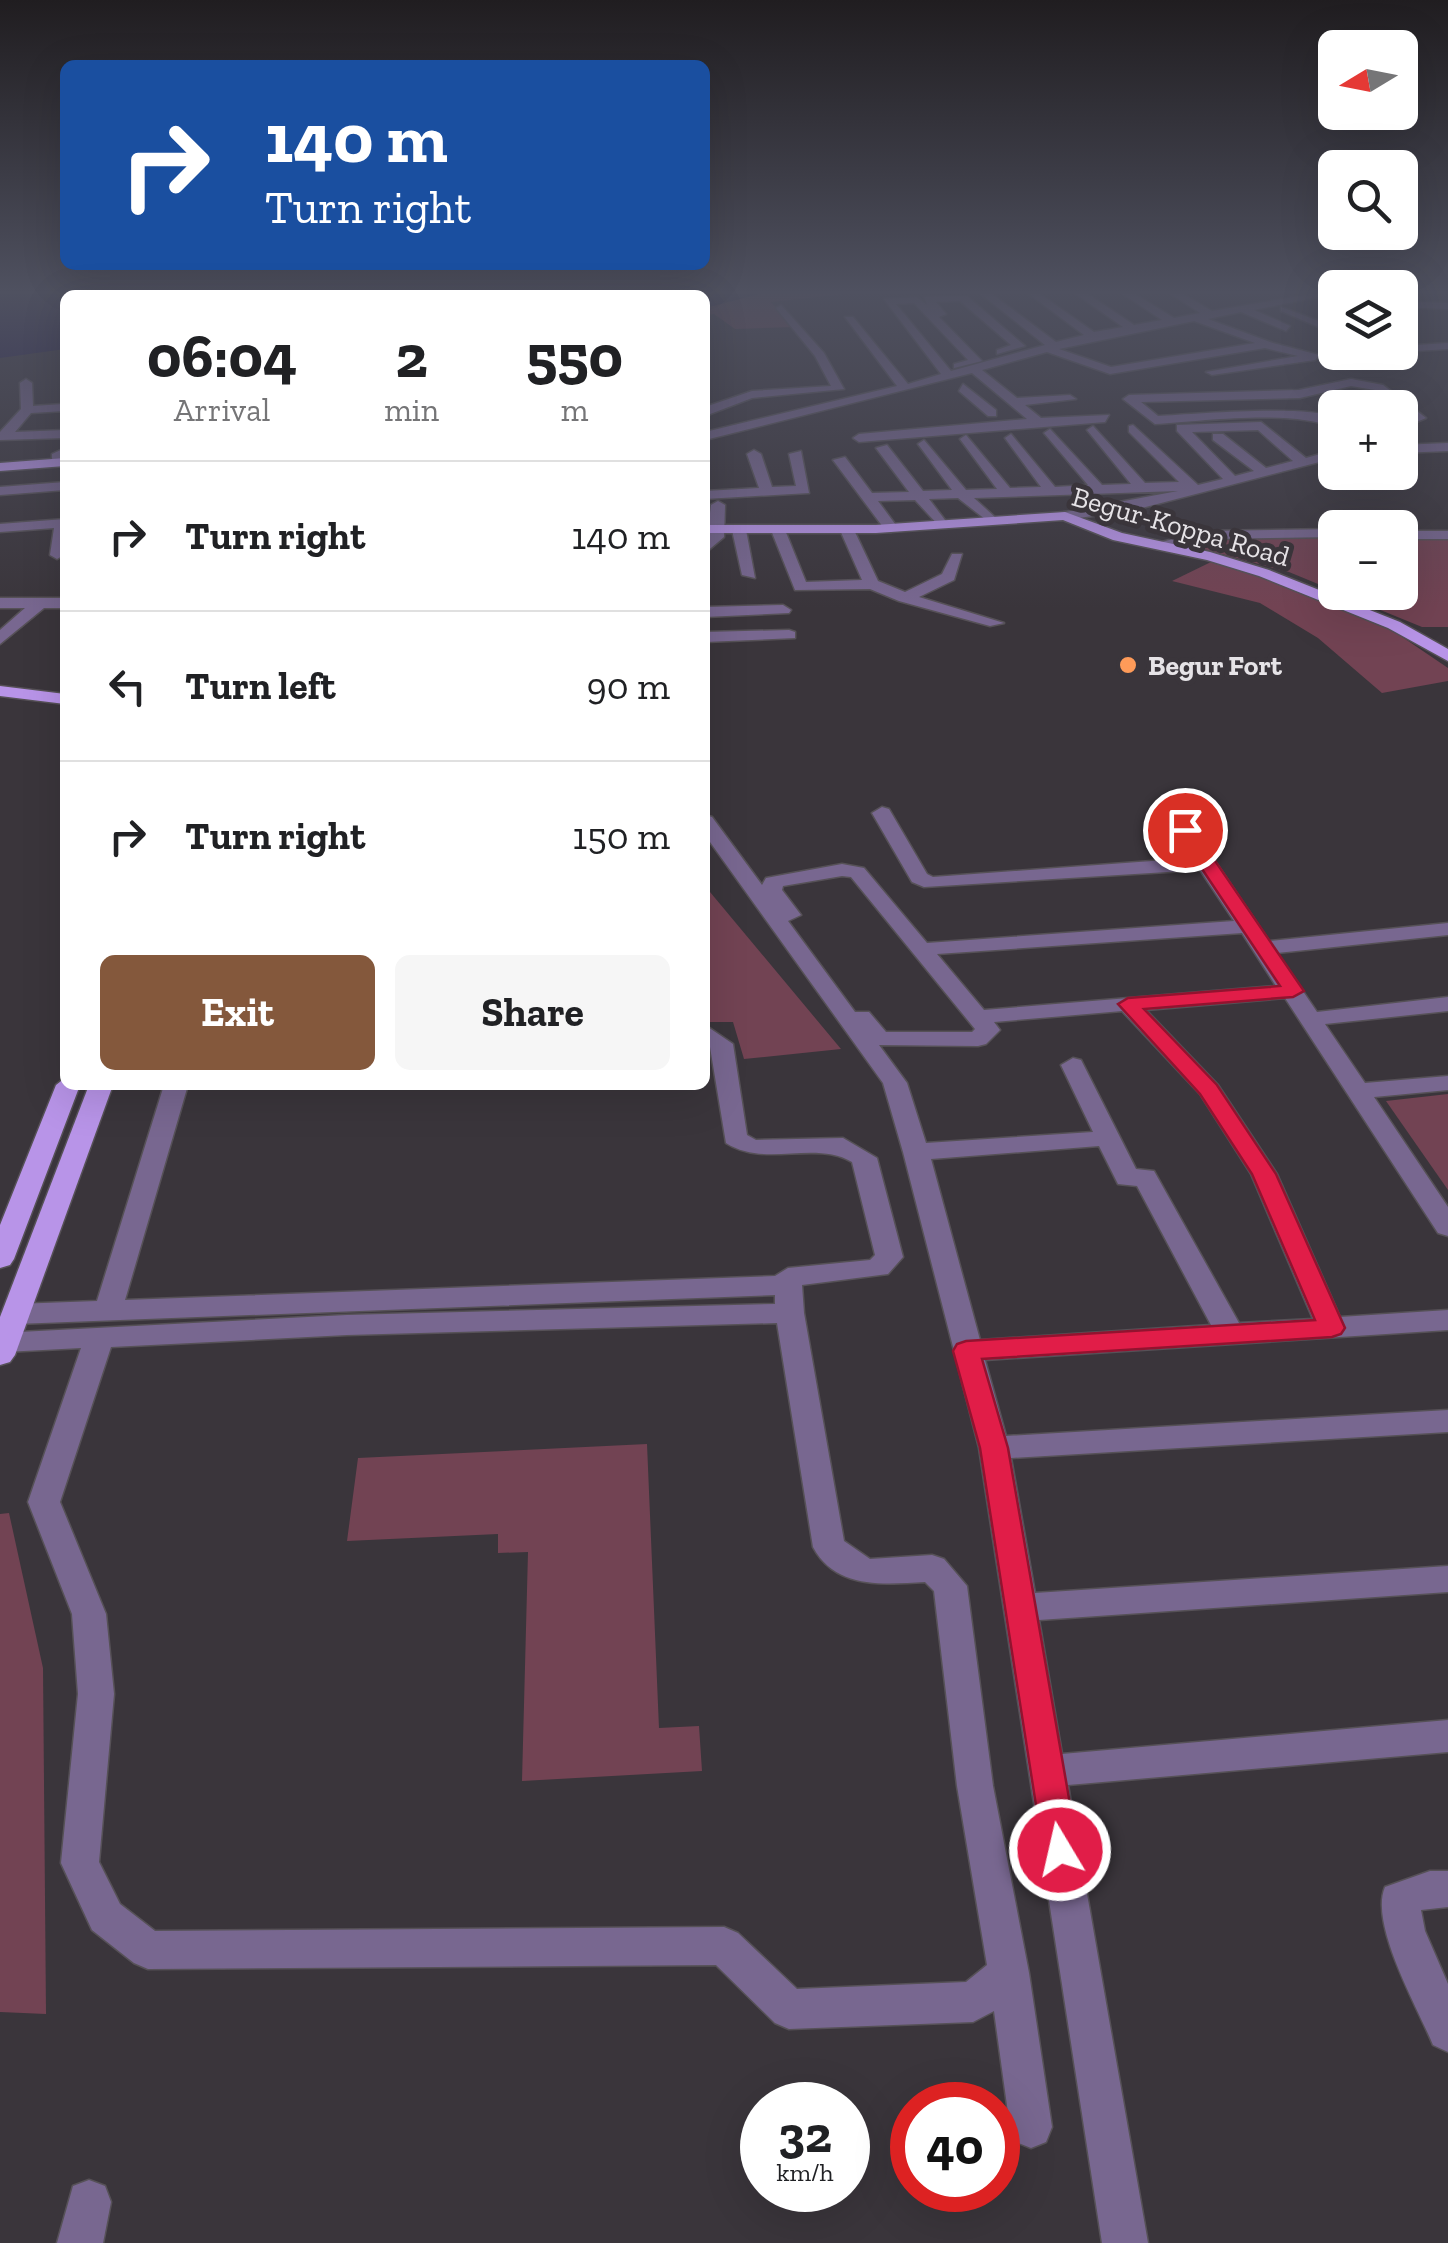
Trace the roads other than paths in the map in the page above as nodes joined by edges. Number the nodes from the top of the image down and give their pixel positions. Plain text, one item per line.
1 (25, 399) edge
2 (737, 399) edge
3 (861, 399) edge
4 (975, 399) edge
5 (1012, 399) edge
6 (1070, 399) dead end
7 (1130, 399) edge
8 (1234, 399) edge
9 (1016, 402) junction
10 (710, 409) edge
11 (60, 413) edge
12 (24, 414) junction
13 (992, 414) dead end
14 (1239, 415) junction
15 (1105, 418) dead end
16 (1318, 419) edge
17 (1038, 422) junction
18 (886, 424) dead end
19 (1318, 428) edge
20 (1133, 429) dead end
21 (1264, 429) junction
22 (1093, 430) dead end
23 (60, 434) edge
24 (899, 434) junction
25 (1050, 434) dead end
26 (710, 435) edge
27 (2, 436) edge
28 (1218, 437) dead end
29 (859, 438) dead end
30 (1011, 438) dead end
31 (966, 439) dead end
32 (924, 444) dead end
33 (882, 448) dead end
34 (1448, 448) edge
35 (1418, 449) edge
36 (754, 454) dead end
37 (796, 454) dead end
38 (60, 457) edge
39 (1318, 458) edge
40 (840, 460) dead end
41 (1304, 462) junction
42 (27, 465) junction
43 (0, 467) edge
44 (1265, 473) junction
45 (60, 481) edge
46 (1233, 481) junction
47 (60, 483) edge
48 (30, 488) junction
49 (1142, 488) junction
50 (1194, 488) junction
51 (1098, 489) junction
52 (1070, 490) junction
53 (0, 491) edge
54 (1051, 491) junction
55 (767, 492) junction
56 (1012, 492) junction
57 (722, 494) junction
58 (962, 494) junction
59 (710, 495) edge
60 (917, 496) junction
61 (870, 498) junction
62 (1094, 512) junction
63 (1038, 516) junction
64 (1065, 516) junction
65 (990, 519) junction
66 (60, 523) edge
67 (941, 524) junction
68 (31, 526) junction
69 (0, 528) edge
70 (890, 528) junction
71 (712, 530) edge
72 (738, 530) junction
73 (778, 530) junction
74 (847, 530) junction
75 (1318, 534) edge
76 (1418, 534) edge
77 (1448, 535) edge
78 (1158, 545) junction
79 (957, 557) dead end
80 (750, 574) dead end
81 (872, 584) junction
82 (905, 598) junction
83 (0, 603) edge
84 (40, 603) junction
85 (60, 603) edge
86 (710, 612) edge
87 (996, 623) dead end
88 (710, 637) edge
89 (0, 639) edge
90 (1446, 654) edge
91 (0, 690) edge
92 (60, 698) edge
93 (0, 703) edge
94 (60, 710) edge
95 (882, 813) dead end
96 (710, 827) edge
97 (1185, 830) dead end
98 (1206, 863) junction
99 (1249, 926) junction
100 (1448, 929) edge
101 (934, 948) dead end
102 (1266, 948) junction
103 (806, 951) junction
104 (1293, 991) junction
105 (1128, 1004) junction
106 (1448, 1004) edge
107 (992, 1014) dead end
108 (1312, 1019) junction
109 (710, 1036) edge
110 (1074, 1065) dead end
111 (1448, 1083) edge
112 (66, 1090) edge
113 (99, 1090) edge
114 (174, 1090) edge
115 (1359, 1091) junction
116 (1094, 1140) dead end
117 (916, 1152) junction
118 (59, 1200) junction
119 (23, 1203) junction
120 (1448, 1228) edge
121 (0, 1259) edge
122 (789, 1299) junction
123 (16, 1314) junction
124 (1448, 1320) edge
125 (103, 1324) junction
126 (1332, 1328) junction
127 (1231, 1334) junction
128 (2, 1348) edge
129 (966, 1351) junction
130 (1448, 1421) edge
131 (994, 1448) junction
132 (1448, 1579) edge
133 (1020, 1608) junction
134 (1448, 1736) edge
135 (1047, 1771) junction
136 (1448, 1889) edge
137 (1009, 1972) junction
138 (1448, 2031) edge
139 (1030, 2126) dead end
140 (1125, 2243) edge

1 - 12 street
2 - 10 street
3 - 26 street
4 - 13 street
5 - 9 street
6 - 9 street
7 - 14 street
8 - 14 street
9 - 17 street
11 - 12 street
12 - 27 street
14 - 16 street
15 - 17 street
17 - 24 street
18 - 24 street
19 - 21 street
20 - 50 street
21 - 41 street
21 - 46 street
22 - 49 street
23 - 27 street
24 - 29 street
25 - 51 street
28 - 44 street
30 - 54 street
31 - 56 street
32 - 58 street
33 - 60 street
34 - 35 street
36 - 55 street
37 - 55 street
38 - 42 main road
39 - 41 street
40 - 61 street
41 - 44 street
42 - 43 main road
42 - 45 main road
44 - 46 street
46 - 50 street
47 - 48 street
48 - 53 street
48 - 68 street
49 - 50 street
49 - 51 street
50 - 62 street
51 - 52 street
52 - 54 street
52 - 62 street
54 - 56 street
55 - 57 street
56 - 58 street
56 - 63 street
57 - 59 street
57 - 71 street
58 - 60 street
58 - 65 street
60 - 61 street
60 - 67 street
61 - 70 street
62 - 64 street
63 - 64 main road, Begur-Koppa Road
63 - 65 main road, Begur-Koppa Road
64 - 78 main road, Begur-Koppa Road
65 - 67 main road, Begur-Koppa Road
66 - 68 street
67 - 70 main road, Begur-Koppa Road
68 - 69 street
70 - 74 main road, Begur-Koppa Road
71 - 72 main road, Begur-Koppa Road
72 - 73 main road, Begur-Koppa Road
72 - 80 street
73 - 74 main road, Begur-Koppa Road
73 - 81 street
74 - 81 street
75 - 78 street
76 - 77 street
78 - 90 main road, Begur-Koppa Road
79 - 82 street
81 - 82 street
82 - 87 street
83 - 84 street
84 - 85 street
84 - 89 street
86 - 88 street
91 - 92 main road
93 - 94 main road
95 - 98 street
96 - 103 street
97 - 98 street
98 - 99 street
99 - 101 street
99 - 102 street
100 - 102 street
102 - 104 street
103 - 103 street
103 - 117 street
104 - 105 street
104 - 108 street
105 - 107 street
105 - 126 street
106 - 108 street
108 - 115 street
109 - 122 street
110 - 127 street
111 - 115 street
112 - 119 main road
113 - 118 main road
114 - 125 street
115 - 120 street
116 - 117 street
117 - 129 street
118 - 119 main road
118 - 123 main road
119 - 121 main road
122 - 125 street
122 - 137 street
123 - 125 street
123 - 128 main road
124 - 126 street
125 - 128 street
125 - 137 street
126 - 127 street
127 - 129 street
129 - 131 street
130 - 131 street
131 - 133 street
132 - 133 street
133 - 135 street
134 - 135 street
135 - 140 street
136 - 138 street
137 - 139 street

